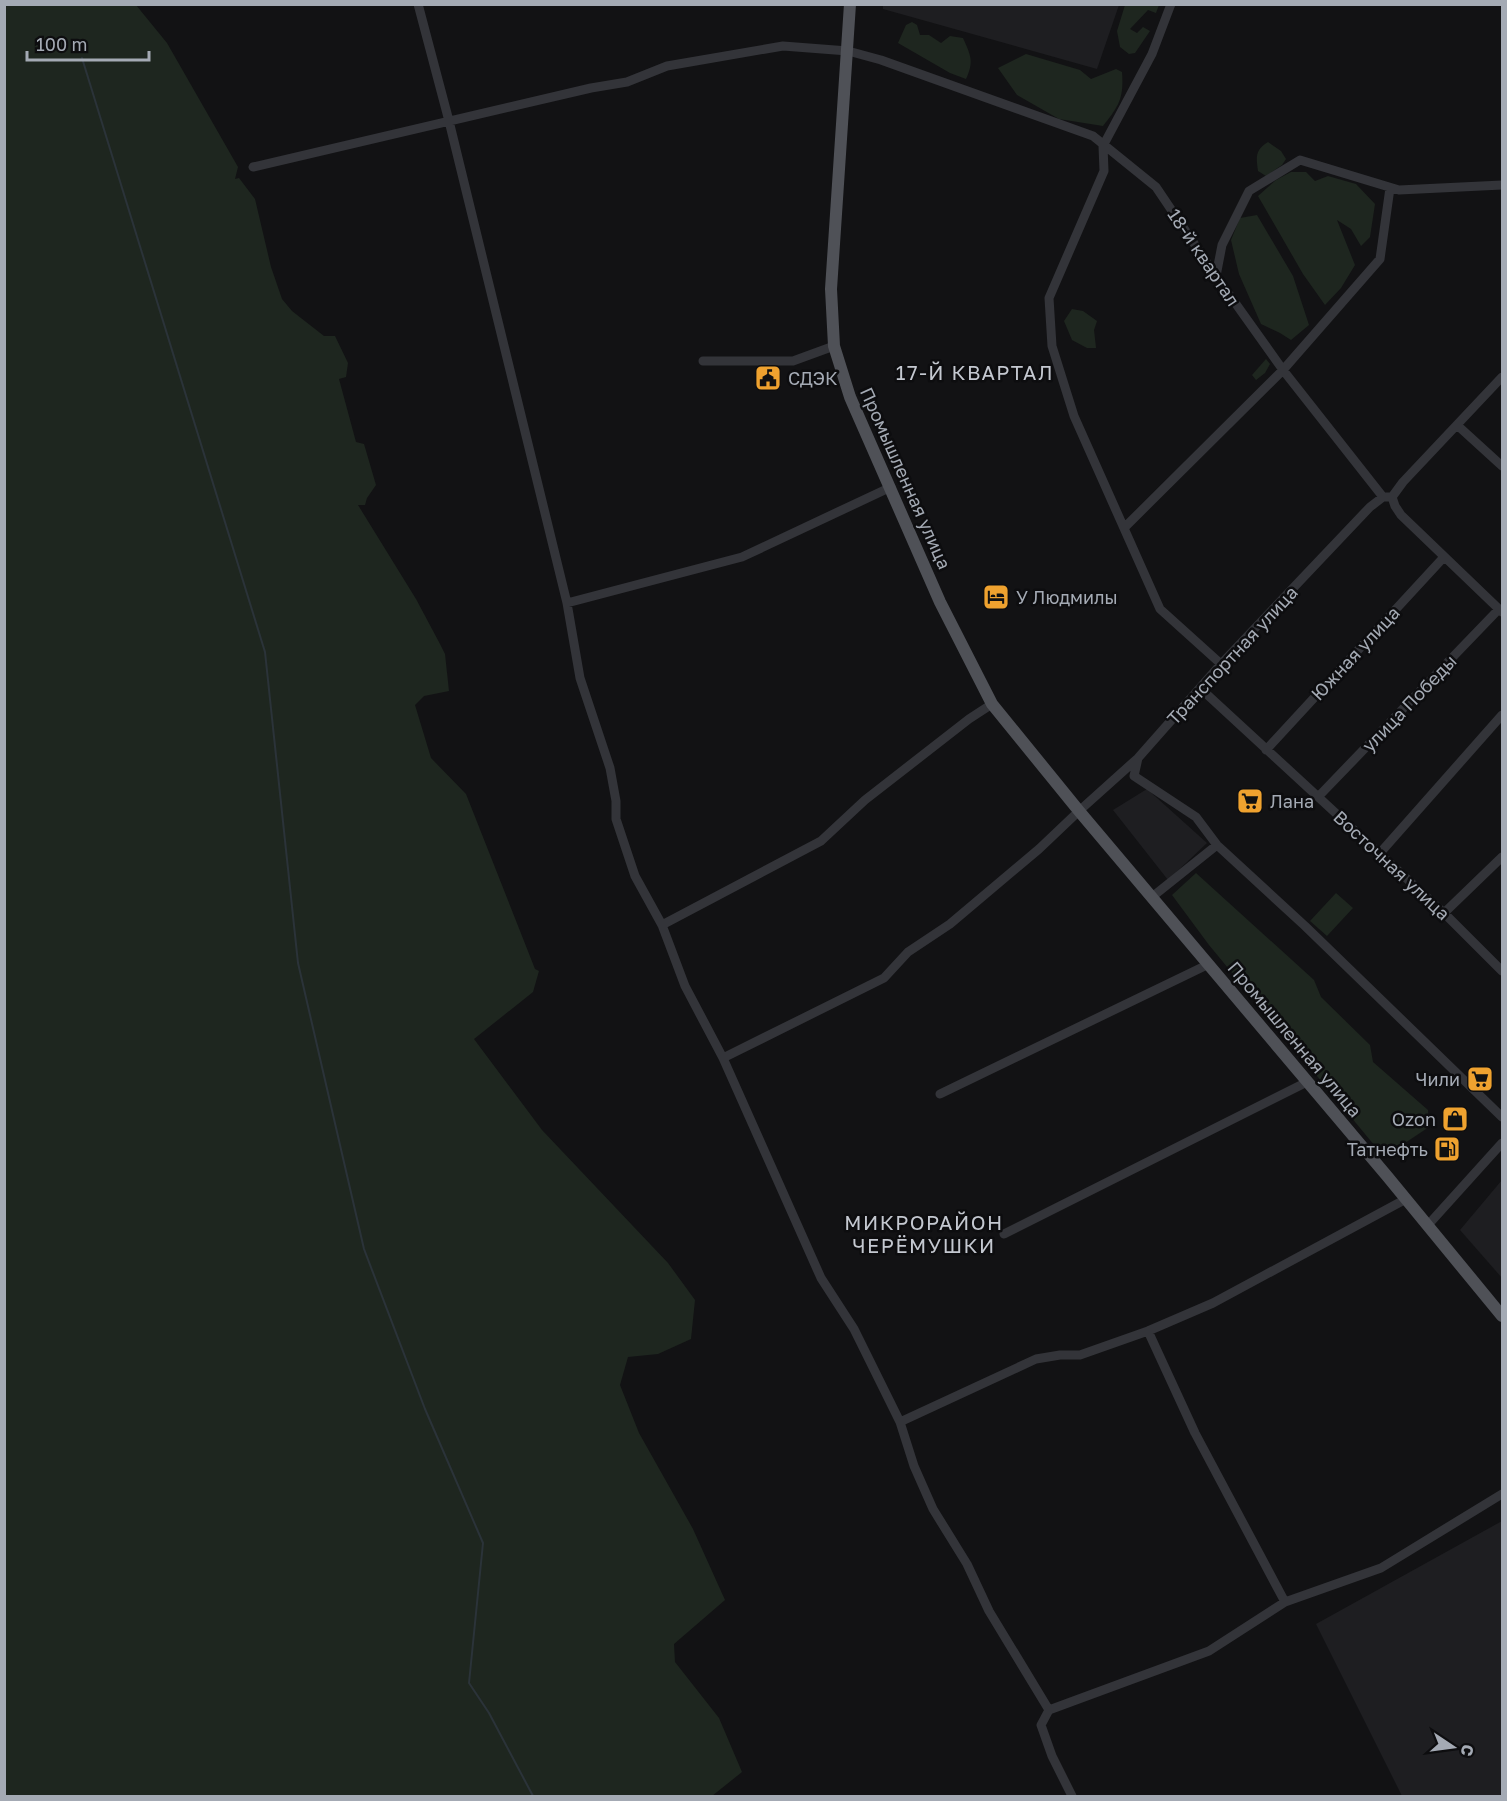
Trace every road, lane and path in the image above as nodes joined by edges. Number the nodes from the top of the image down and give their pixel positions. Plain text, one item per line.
1 (418, 4) edge
2 (850, 4) edge
3 (1171, 4) edge
4 (848, 51) junction
5 (449, 121) junction
6 (1103, 146) junction
7 (253, 166) dead end
8 (1503, 185) edge
9 (1390, 188) junction
10 (1216, 276) junction
11 (834, 346) junction
12 (703, 361) dead end
13 (1283, 370) junction
14 (1503, 377) edge
15 (1456, 425) junction
16 (1503, 466) edge
17 (891, 488) junction
18 (1388, 497) junction
19 (1124, 528) junction
20 (1444, 556) junction
21 (567, 603) junction
22 (1501, 610) edge
23 (1221, 664) junction
24 (1200, 688) junction
25 (992, 704) junction
26 (1503, 714) edge
27 (1266, 750) junction
28 (1138, 758) junction
29 (1318, 797) junction
30 (1079, 811) junction
31 (1217, 845) junction
32 (1380, 853) junction
33 (1500, 864) edge
34 (1152, 897) junction
35 (1444, 913) junction
36 (662, 925) junction
37 (1209, 964) junction
38 (1503, 971) edge
39 (723, 1058) junction
40 (1308, 1082) junction
41 (940, 1094) dead end
42 (1503, 1117) edge
43 (1503, 1143) edge
44 (1406, 1199) junction
45 (1428, 1225) junction
46 (1004, 1234) dead end
47 (1503, 1316) edge
48 (1148, 1331) junction
49 (900, 1422) junction
50 (1503, 1494) edge
51 (1285, 1602) junction
52 (1048, 1710) junction
53 (1072, 1797) edge

1 - 5 street
2 - 4 main road, Промышленная улица
3 - 6 street
4 - 5 street, 18-й квартал
4 - 6 street, 18-й квартал
4 - 11 main road, Промышленная улица
5 - 7 street, 18-й квартал
5 - 21 street
6 - 10 street, 18-й квартал
6 - 19 street
8 - 9 street
9 - 10 street
9 - 13 street
10 - 13 street, 18-й квартал
11 - 12 street
11 - 17 main road, Промышленная улица
13 - 18 street, 18-й квартал
13 - 19 street
14 - 15 street, Транспортная улица
15 - 16 street
15 - 18 street, Транспортная улица
17 - 21 street
17 - 25 main road, Промышленная улица
18 - 20 street, 18-й квартал
18 - 23 street, Транспортная улица
19 - 23 street
20 - 22 street, 18-й квартал
20 - 27 street, Южная улица
21 - 36 street
22 - 29 street, улица Победы
23 - 24 street, Транспортная улица
24 - 27 street, Восточная улица
24 - 28 street, Транспортная улица
25 - 30 main road, Промышленная улица
25 - 36 street
26 - 32 street
27 - 29 street, Восточная улица
28 - 30 street, Транспортная улица
28 - 31 street
29 - 32 street, Восточная улица
30 - 34 main road, Промышленная улица
30 - 39 street, Транспортная улица
31 - 34 street
31 - 42 street
32 - 35 street, Восточная улица
33 - 35 street
34 - 37 main road, Промышленная улица
35 - 38 street, Восточная улица
36 - 39 street
37 - 40 main road, Промышленная улица
37 - 41 street
39 - 49 street
40 - 44 main road, Промышленная улица
40 - 46 street
43 - 45 street
44 - 45 main road, Промышленная улица
44 - 48 street
45 - 47 main road, Промышленная улица
48 - 49 street
48 - 51 street
49 - 52 street
50 - 51 street
51 - 52 street
52 - 53 street

